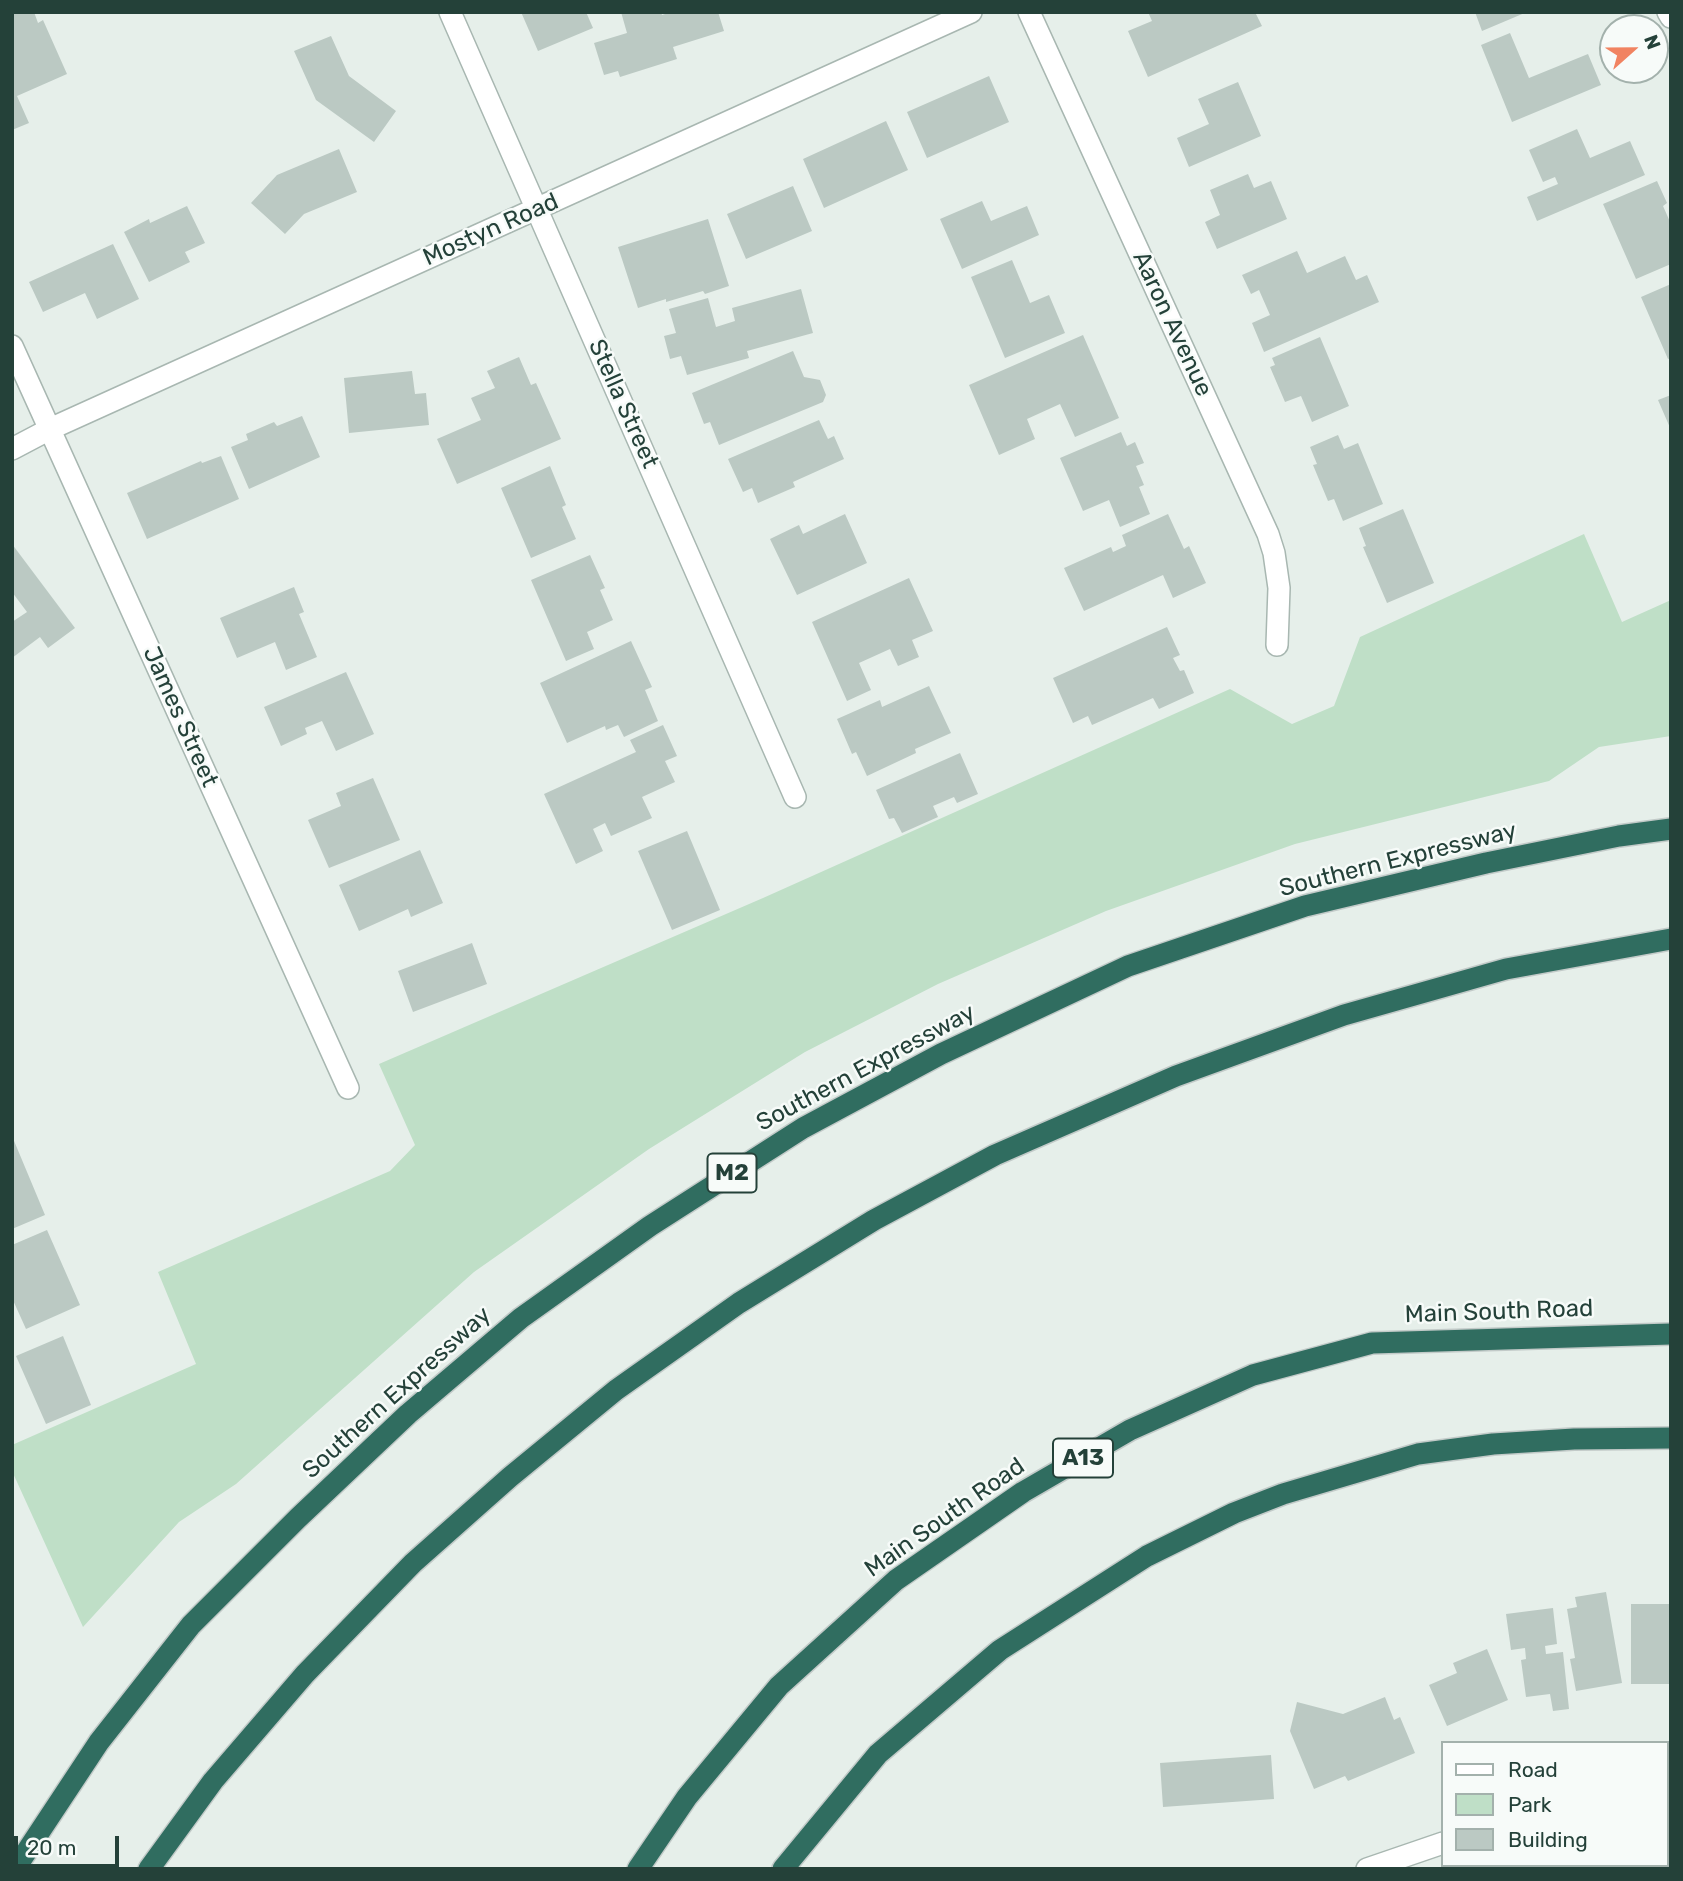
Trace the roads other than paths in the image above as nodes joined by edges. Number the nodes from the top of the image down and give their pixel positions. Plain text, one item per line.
1 (450, 12) edge
2 (971, 12) edge
3 (1029, 12) edge
4 (1668, 12) edge
5 (1671, 17) edge
6 (537, 209) junction
7 (12, 345) edge
8 (50, 429) junction
9 (12, 449) edge
10 (1277, 645) dead end
11 (795, 797) dead end
12 (1671, 829) edge
13 (1671, 939) edge
14 (348, 1088) dead end
15 (1671, 1334) edge
16 (1671, 1438) edge
17 (1442, 1843) edge
18 (15, 1869) edge
19 (149, 1869) edge
20 (638, 1869) edge
21 (783, 1869) edge
22 (1367, 1869) edge

1 - 6 street, Stella Street
2 - 6 street, Mostyn Road
3 - 10 street, Aaron Avenue
4 - 5 street
6 - 8 street, Mostyn Road
6 - 11 street, Stella Street
7 - 8 street, James Street
8 - 9 street, Mostyn Road
8 - 14 street, James Street
12 - 18 highway, Southern Expressway / M2
13 - 19 highway
15 - 20 highway, Main South Road / A13
16 - 21 highway
17 - 22 street

